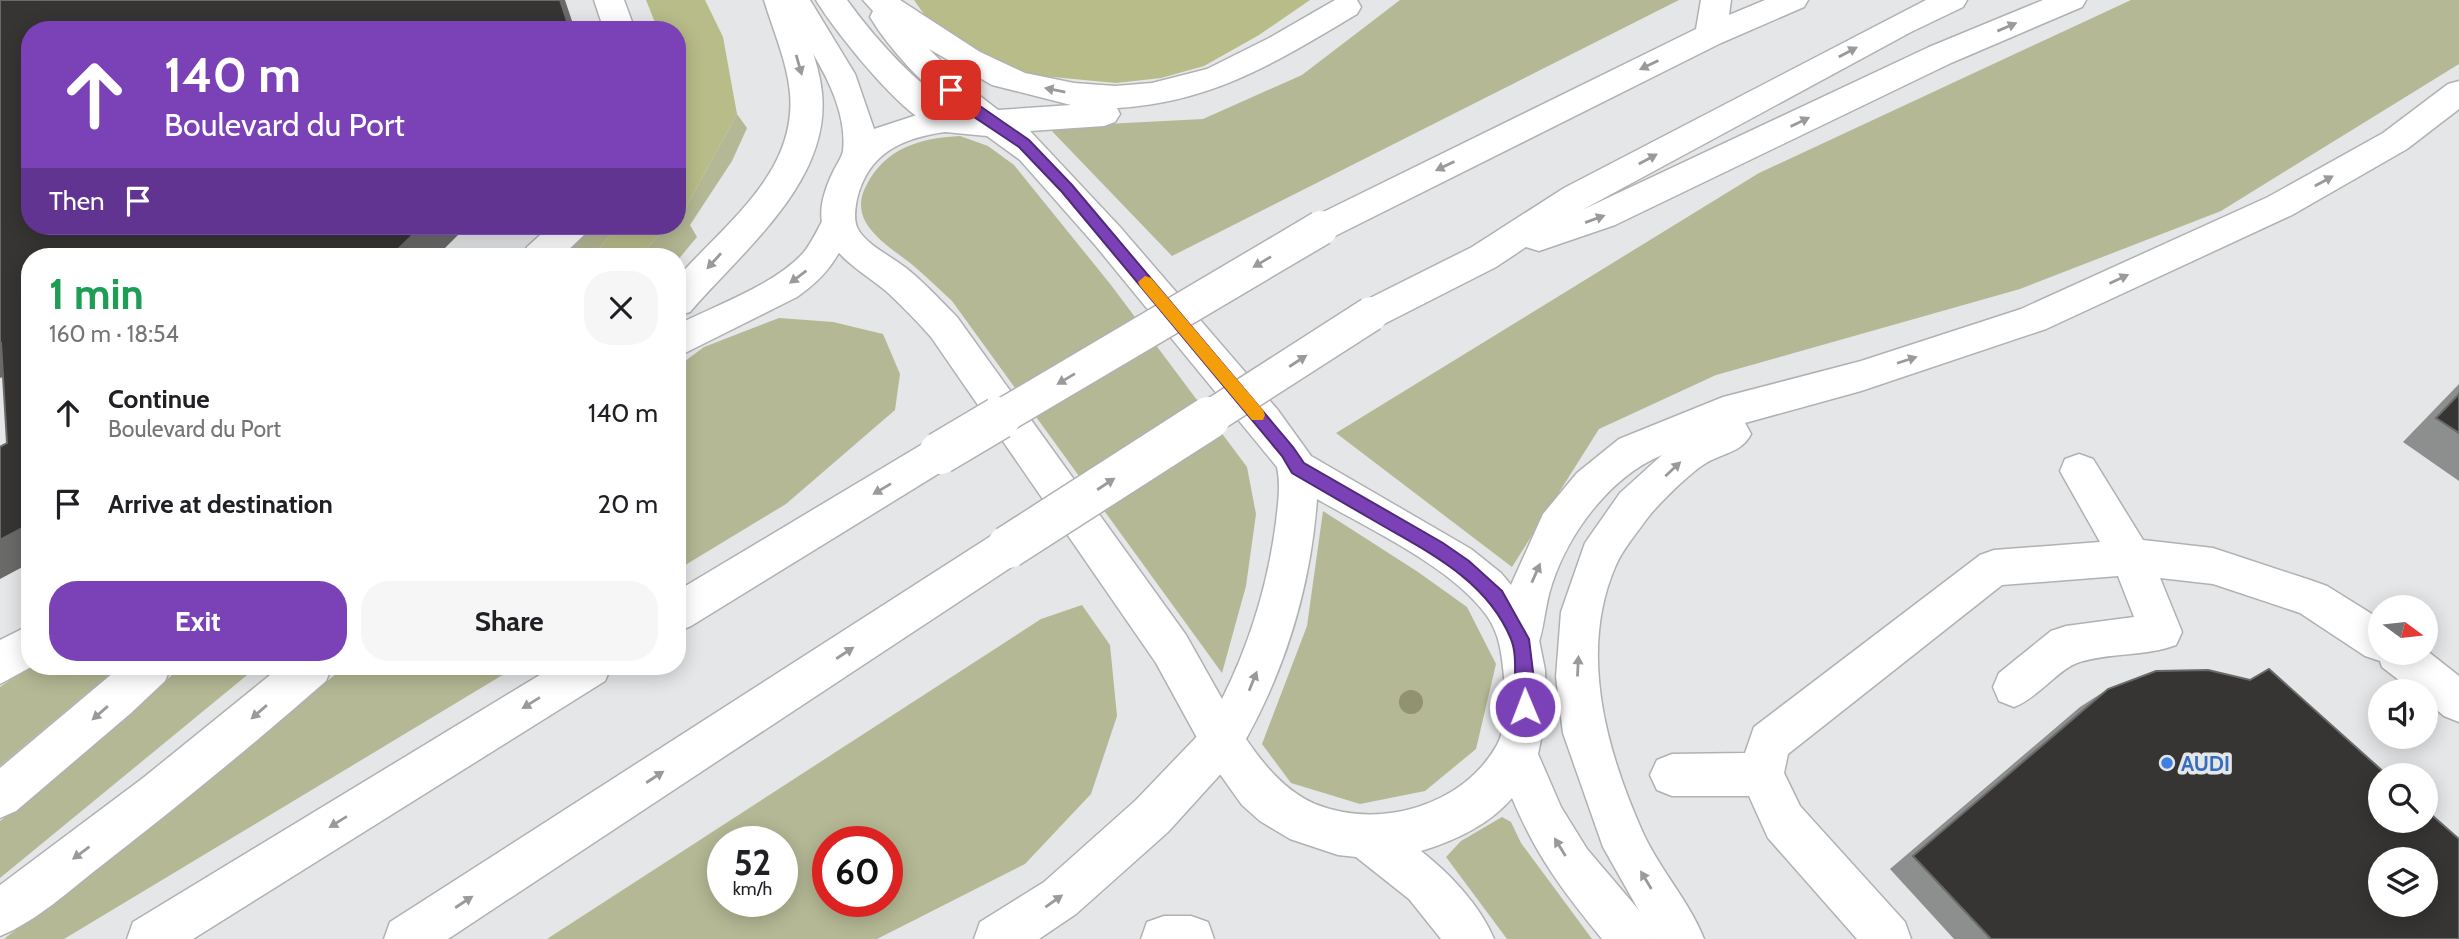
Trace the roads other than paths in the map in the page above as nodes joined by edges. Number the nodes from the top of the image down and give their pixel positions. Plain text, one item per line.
1 (609, 0) edge
2 (779, 0) edge
3 (794, 0) edge
4 (831, 0) edge
5 (872, 0) edge
6 (878, 0) edge
7 (1716, 0) edge
8 (1793, 0) edge
9 (1952, 0) edge
10 (2071, 0) edge
11 (1352, 4) edge
12 (617, 21) edge
13 (1710, 35) junction
14 (2459, 92) edge
15 (947, 120) junction
16 (996, 127) junction
17 (860, 156) junction
18 (838, 223) junction
19 (562, 235) edge
20 (549, 248) edge
21 (1484, 257) junction
22 (686, 292) edge
23 (686, 337) edge
24 (1861, 376) junction
25 (1293, 460) junction
26 (2079, 471) dead end
27 (2131, 557) junction
28 (686, 608) edge
29 (2368, 634) edge
30 (1520, 639) junction
31 (21, 650) edge
32 (0, 664) edge
33 (2412, 665) edge
34 (142, 675) edge
35 (302, 675) edge
36 (577, 675) edge
37 (2014, 687) dead end
38 (2459, 702) edge
39 (1222, 741) junction
40 (1516, 755) junction
41 (1762, 774) junction
42 (1672, 775) dead end
43 (0, 796) edge
44 (1366, 837) junction
45 (0, 914) edge
46 (150, 939) edge
47 (407, 939) edge
48 (997, 939) edge
49 (1164, 939) edge
50 (1191, 939) edge
51 (1471, 939) edge
52 (1632, 939) edge
53 (1681, 939) edge
54 (1888, 939) edge

1 - 12 main road
2 -> 22 main road
3 - 17 main road
4 - 15 main road
5 - 16 main road
11 -> 6 main road
7 - 13 main road
8 - 13 main road
21 -> 9 main road
21 -> 10 main road
11 - 16 main road
13 -> 28 main road, bridge
24 -> 14 main road
15 - 16 main road
15 - 17 main road
16 - 25 main road
17 - 18 main road
18 -> 23 main road
18 - 39 main road
19 - 20 main road
47 -> 21 main road, bridge
30 -> 24 main road
53 -> 24 main road
25 - 30 main road
39 -> 25 main road
26 - 27 main road
27 - 29 main road
27 - 37 main road
27 - 41 main road
30 - 40 main road
31 - 32 main road
33 - 38 main road
34 -> 43 main road
35 -> 45 main road
36 -> 46 main road
39 - 44 main road
48 -> 39 main road
40 - 44 main road
52 -> 40 main road
41 - 42 main road
41 - 54 main road
44 - 51 main road
49 - 50 main road

